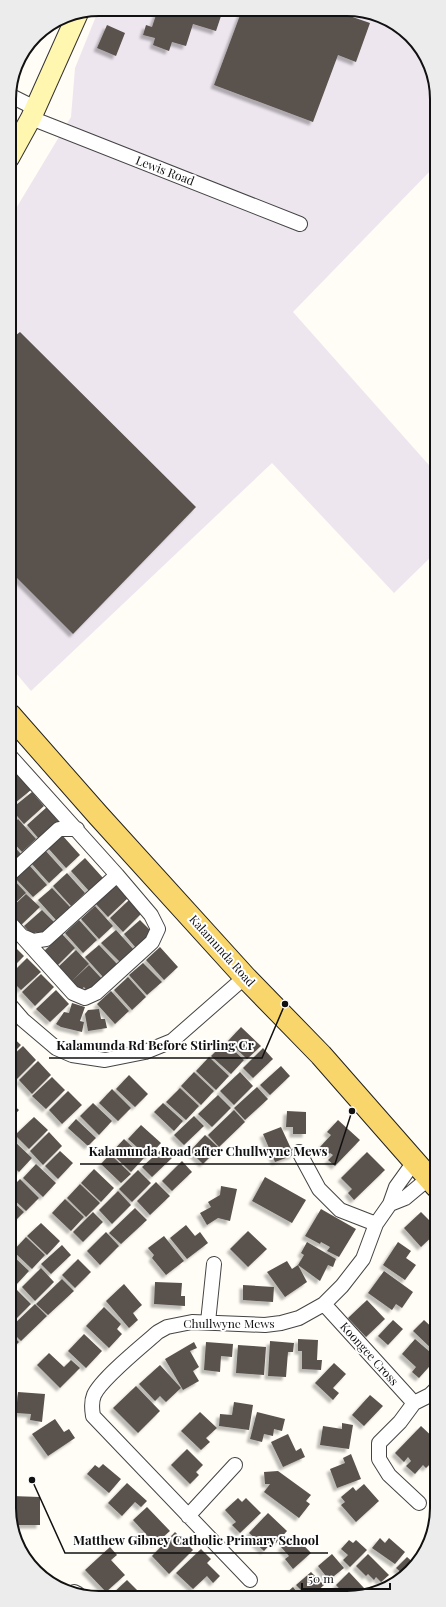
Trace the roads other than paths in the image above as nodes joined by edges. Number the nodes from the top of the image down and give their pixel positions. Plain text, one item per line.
1 (75, 20) edge
2 (16, 100) edge
3 (33, 113) junction
4 (16, 145) edge
5 (300, 224) dead end
6 (16, 722) edge
7 (16, 767) edge
8 (77, 829) junction
9 (16, 868) edge
10 (117, 875) junction
11 (18, 931) edge
12 (245, 977) junction
13 (16, 1012) edge
14 (299, 1152) dead end
15 (414, 1162) junction
16 (430, 1179) edge
17 (430, 1184) edge
18 (390, 1204) junction
19 (376, 1224) junction
20 (214, 1264) dead end
21 (324, 1304) junction
22 (208, 1322) junction
23 (430, 1395) edge
24 (414, 1404) junction
25 (235, 1465) dead end
26 (419, 1504) dead end
27 (188, 1516) junction
28 (250, 1580) dead end

1 - 3 main road
2 - 3 street, Lewis Road
3 - 4 main road
3 - 5 street, Lewis Road
6 - 12 main road, Kalamunda Road
7 - 8 street
8 - 9 street
8 - 10 street
10 - 11 street
10 - 11 street
12 - 13 street
12 - 15 main road, Kalamunda Road
14 - 19 street
15 - 16 main road, Kalamunda Road
15 - 18 street, Chullwyne Mews
17 - 18 street, Chullwyne Mews
18 - 19 street, Chullwyne Mews
19 - 21 street, Chullwyne Mews
20 - 22 street
21 - 22 street, Chullwyne Mews
21 - 24 street, Koongee Cross
22 - 27 street, Chullwyne Mews
23 - 24 street
24 - 26 street
25 - 27 street
27 - 28 street, Chullwyne Mews

